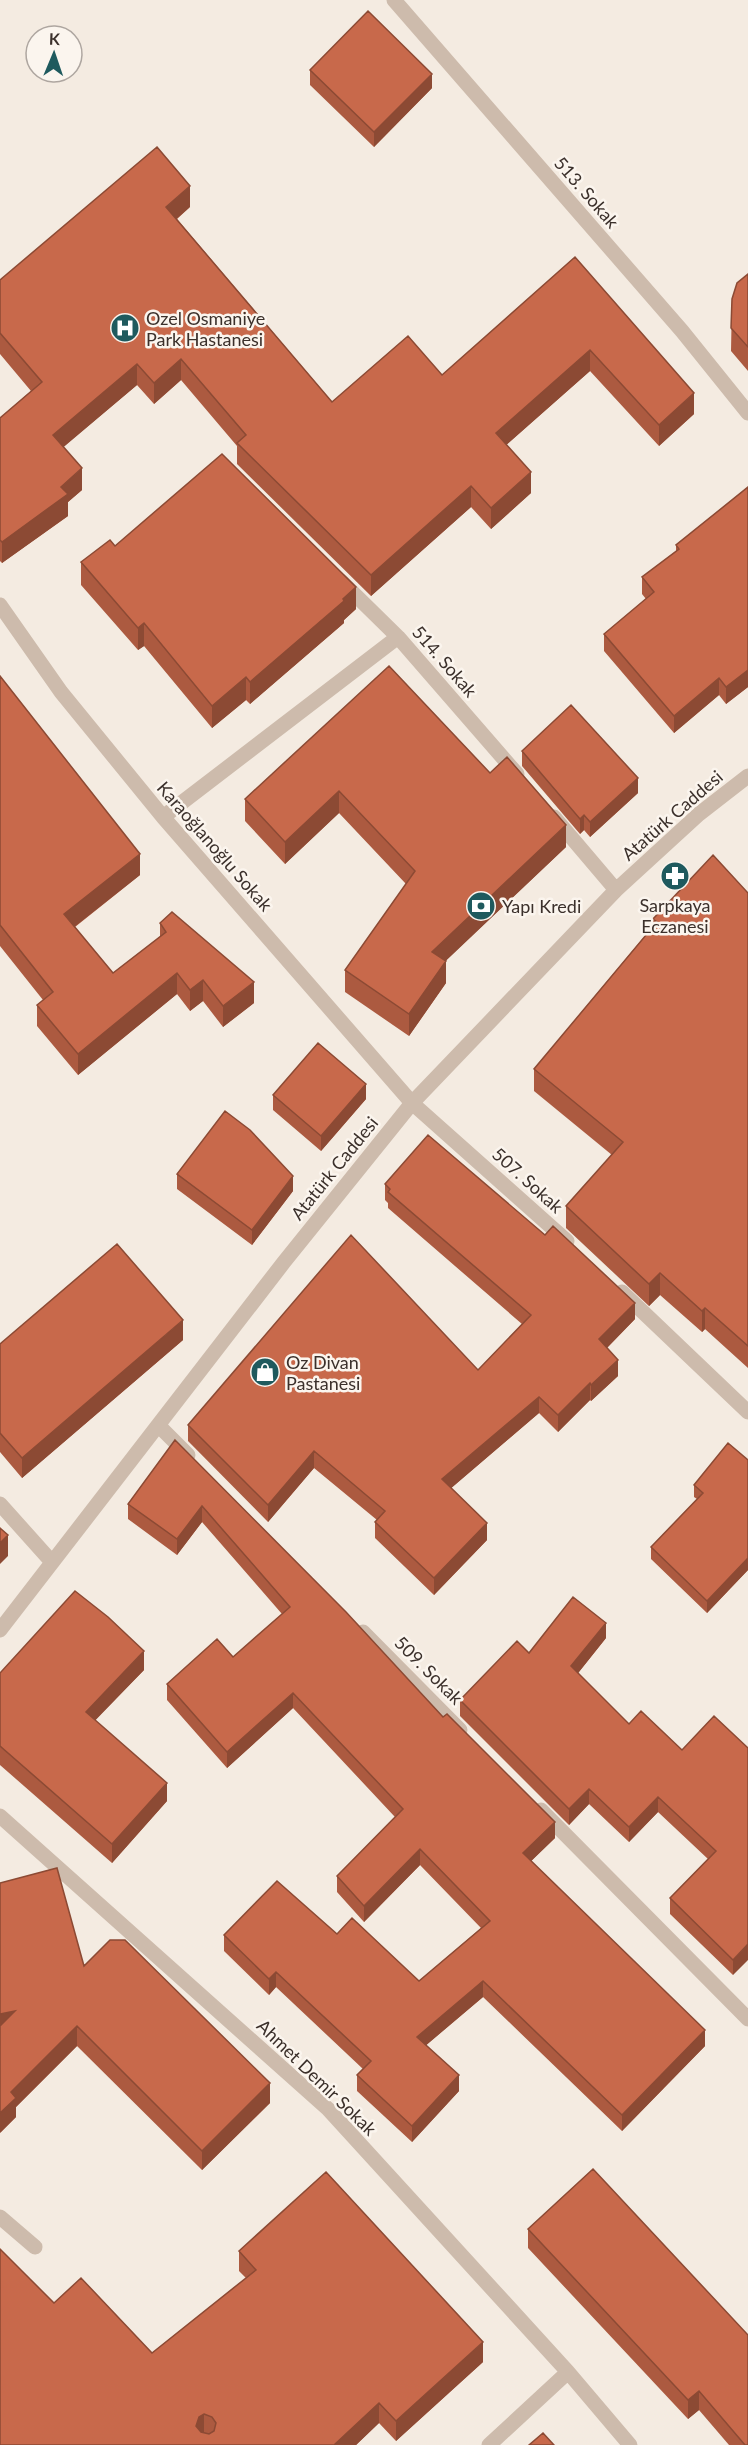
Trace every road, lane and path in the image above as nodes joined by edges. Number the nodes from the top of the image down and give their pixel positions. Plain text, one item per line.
1 (394, 0) edge
2 (748, 413) edge
3 (331, 570) edge
4 (0, 605) edge
5 (398, 637) junction
6 (748, 776) edge
7 (531, 790) edge
8 (546, 808) edge
9 (163, 817) junction
10 (616, 890) junction
11 (412, 1103) junction
12 (581, 1255) edge
13 (606, 1278) edge
14 (748, 1412) edge
15 (159, 1426) junction
16 (201, 1468) edge
17 (0, 1504) edge
18 (51, 1561) junction
19 (352, 1621) edge
20 (0, 1630) edge
21 (470, 1740) edge
22 (529, 1799) edge
23 (0, 1816) edge
24 (748, 2019) edge
25 (0, 2217) edge
26 (35, 2247) dead end
27 (568, 2372) junction
28 (489, 2445) edge
29 (630, 2445) edge

1 - 2 street, 513. Sokak
3 - 5 street, 514. Sokak
4 - 9 street, Karaoğlanoğlu Sokak
5 - 7 street, 514. Sokak
5 - 9 street
6 - 10 street, Atatürk Caddesi
8 - 10 street
9 - 11 street, Karaoğlanoğlu Sokak
10 - 11 street, Atatürk Caddesi
11 - 12 street, 507. Sokak
11 - 15 street, Atatürk Caddesi
13 - 14 street
15 - 16 street
15 - 18 street, Atatürk Caddesi
17 - 18 street
18 - 20 street, Atatürk Caddesi
19 - 21 street, 509. Sokak
22 - 24 street
23 - 27 street, Ahmet Demir Sokak
25 - 26 street
27 - 28 street
27 - 29 street, Ahmet Demir Sokak

